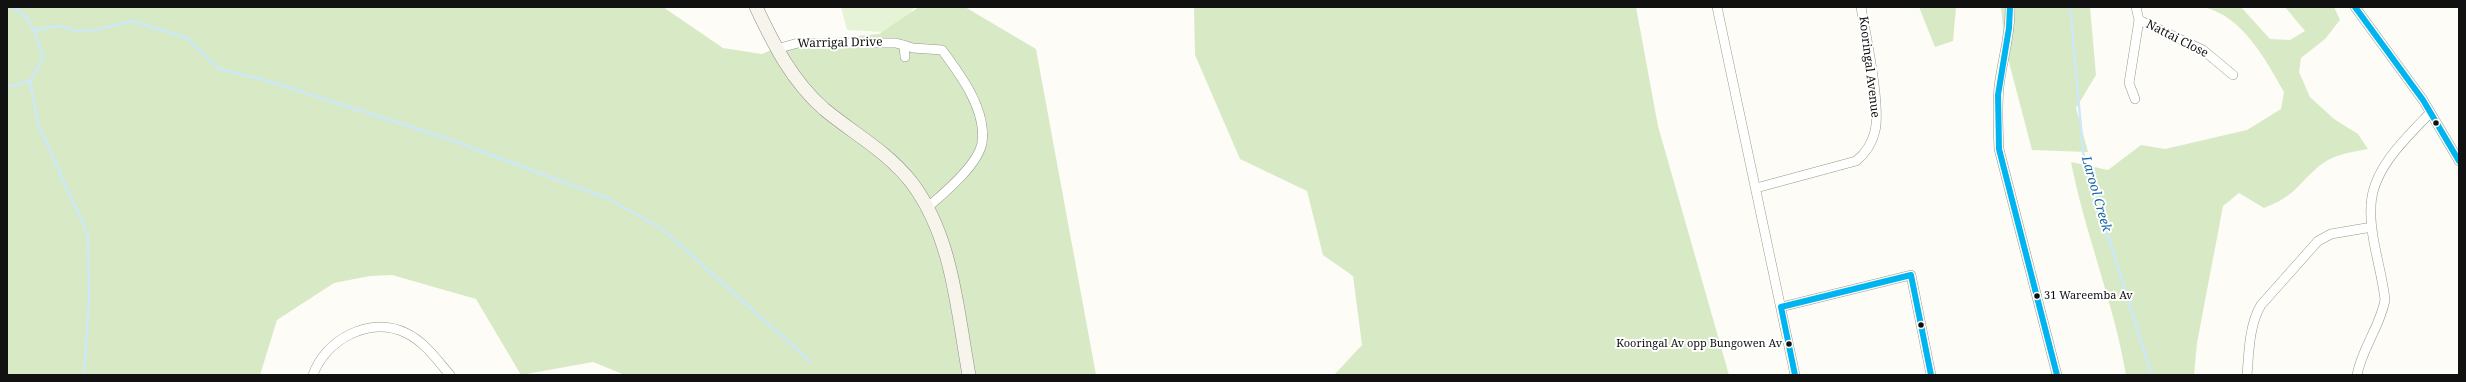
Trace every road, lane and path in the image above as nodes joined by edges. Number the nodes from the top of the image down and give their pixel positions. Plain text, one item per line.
1 (756, 7) edge
2 (1717, 7) edge
3 (1861, 7) edge
4 (2010, 7) edge
5 (2136, 7) edge
6 (2355, 7) edge
7 (2139, 20) junction
8 (904, 45) junction
9 (776, 49) junction
10 (905, 57) dead end
11 (2233, 75) dead end
12 (2135, 99) dead end
13 (2430, 113) junction
14 (2459, 161) edge
15 (1756, 188) junction
16 (928, 208) junction
17 (2372, 227) junction
18 (1781, 307) junction
19 (313, 375) edge
20 (450, 375) edge
21 (969, 375) edge
22 (1795, 375) edge
23 (1931, 375) edge
24 (2057, 375) edge
25 (2247, 375) edge
26 (2357, 375) edge

1 - 9 main road
2 - 15 street
3 - 15 street, Kooringal Avenue
4 - 24 street
5 - 7 street
6 - 13 street
7 - 11 street, Nattai Close
7 - 12 street
8 - 9 street, Warrigal Drive
8 - 10 street
8 - 16 street, Warrigal Drive
9 - 16 main road
13 - 14 street
13 - 17 street
15 - 18 street
16 - 21 main road
17 - 25 street
17 - 26 street
18 - 22 street
18 - 23 street
19 - 20 street

